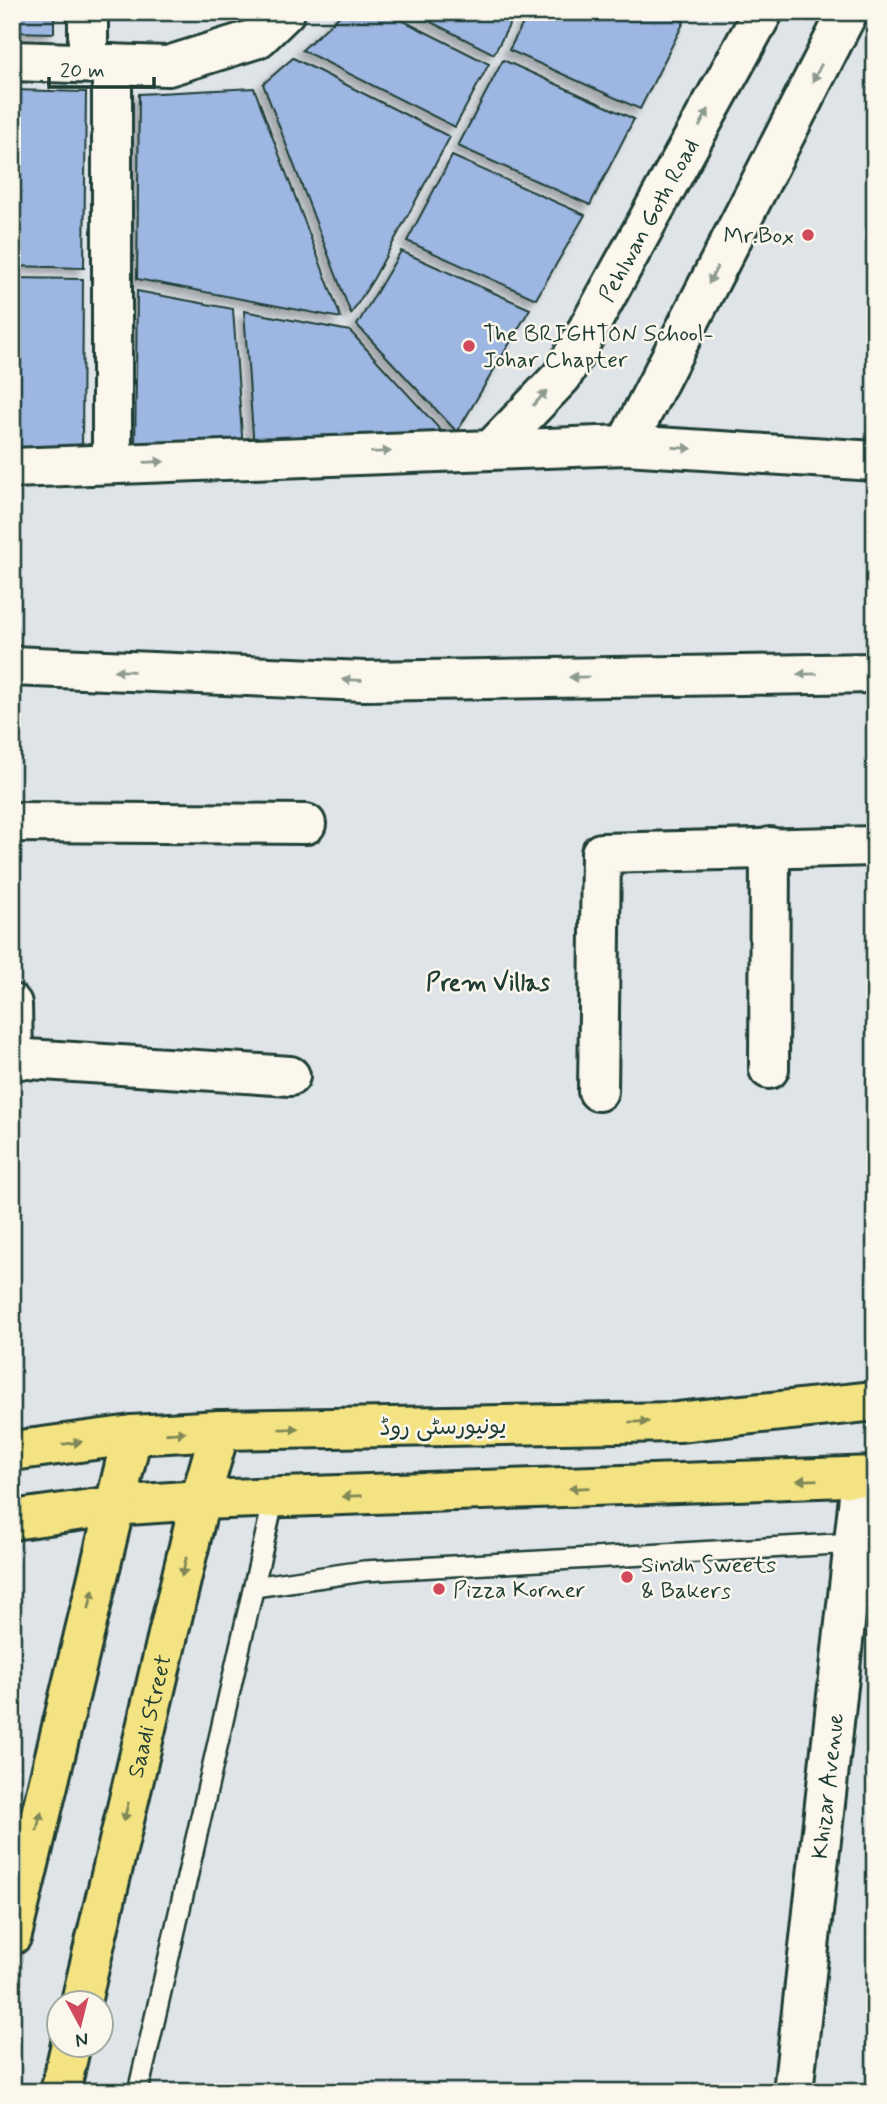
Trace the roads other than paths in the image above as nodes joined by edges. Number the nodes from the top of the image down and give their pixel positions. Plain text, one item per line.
1 (88, 12) edge
2 (285, 12) edge
3 (763, 12) edge
4 (848, 12) edge
5 (12, 61) edge
6 (100, 63) junction
7 (626, 445) junction
8 (494, 448) junction
9 (875, 461) edge
10 (113, 463) junction
11 (12, 468) edge
12 (12, 666) edge
13 (875, 673) edge
14 (12, 822) edge
15 (306, 824) dead end
16 (875, 846) edge
17 (770, 847) junction
18 (12, 1004) edge
19 (12, 1058) edge
20 (769, 1069) dead end
21 (290, 1076) dead end
22 (598, 1091) dead end
23 (875, 1401) edge
24 (220, 1430) junction
25 (132, 1436) junction
26 (12, 1451) edge
27 (868, 1477) edge
28 (274, 1498) junction
29 (200, 1500) junction
30 (113, 1506) junction
31 (12, 1520) edge
32 (854, 1543) junction
33 (254, 1587) junction
34 (12, 1935) edge
35 (85, 1988) edge
36 (68, 2058) edge
37 (60, 2092) edge
38 (138, 2092) edge
39 (793, 2092) edge

1 - 6 main road
2 - 6 main road
8 -> 3 main road, Pehlwan Goth Road
4 -> 7 main road
5 - 6 main road
6 - 10 main road
7 - 8 main road
7 -> 9 main road
10 -> 8 main road
10 - 11 main road
13 -> 12 main road
14 - 15 main road
16 - 17 main road
17 - 20 main road
17 - 22 main road
18 - 19 main road
19 - 21 main road
24 -> 23 main road, یونیورسٹی روڈ
25 -> 24 main road, یونیورسٹی روڈ
24 - 29 main road, Saadi Street
26 -> 25 main road, یونیورسٹی روڈ
25 - 30 main road
27 -> 28 main road
27 - 32 main road, Khizar Avenue
28 - 29 main road
28 - 33 lane
29 - 30 main road
29 -> 35 main road, Saadi Street
30 - 31 main road
34 -> 30 main road
32 - 33 lane
32 - 39 main road, Khizar Avenue
33 - 38 lane
36 - 37 main road

